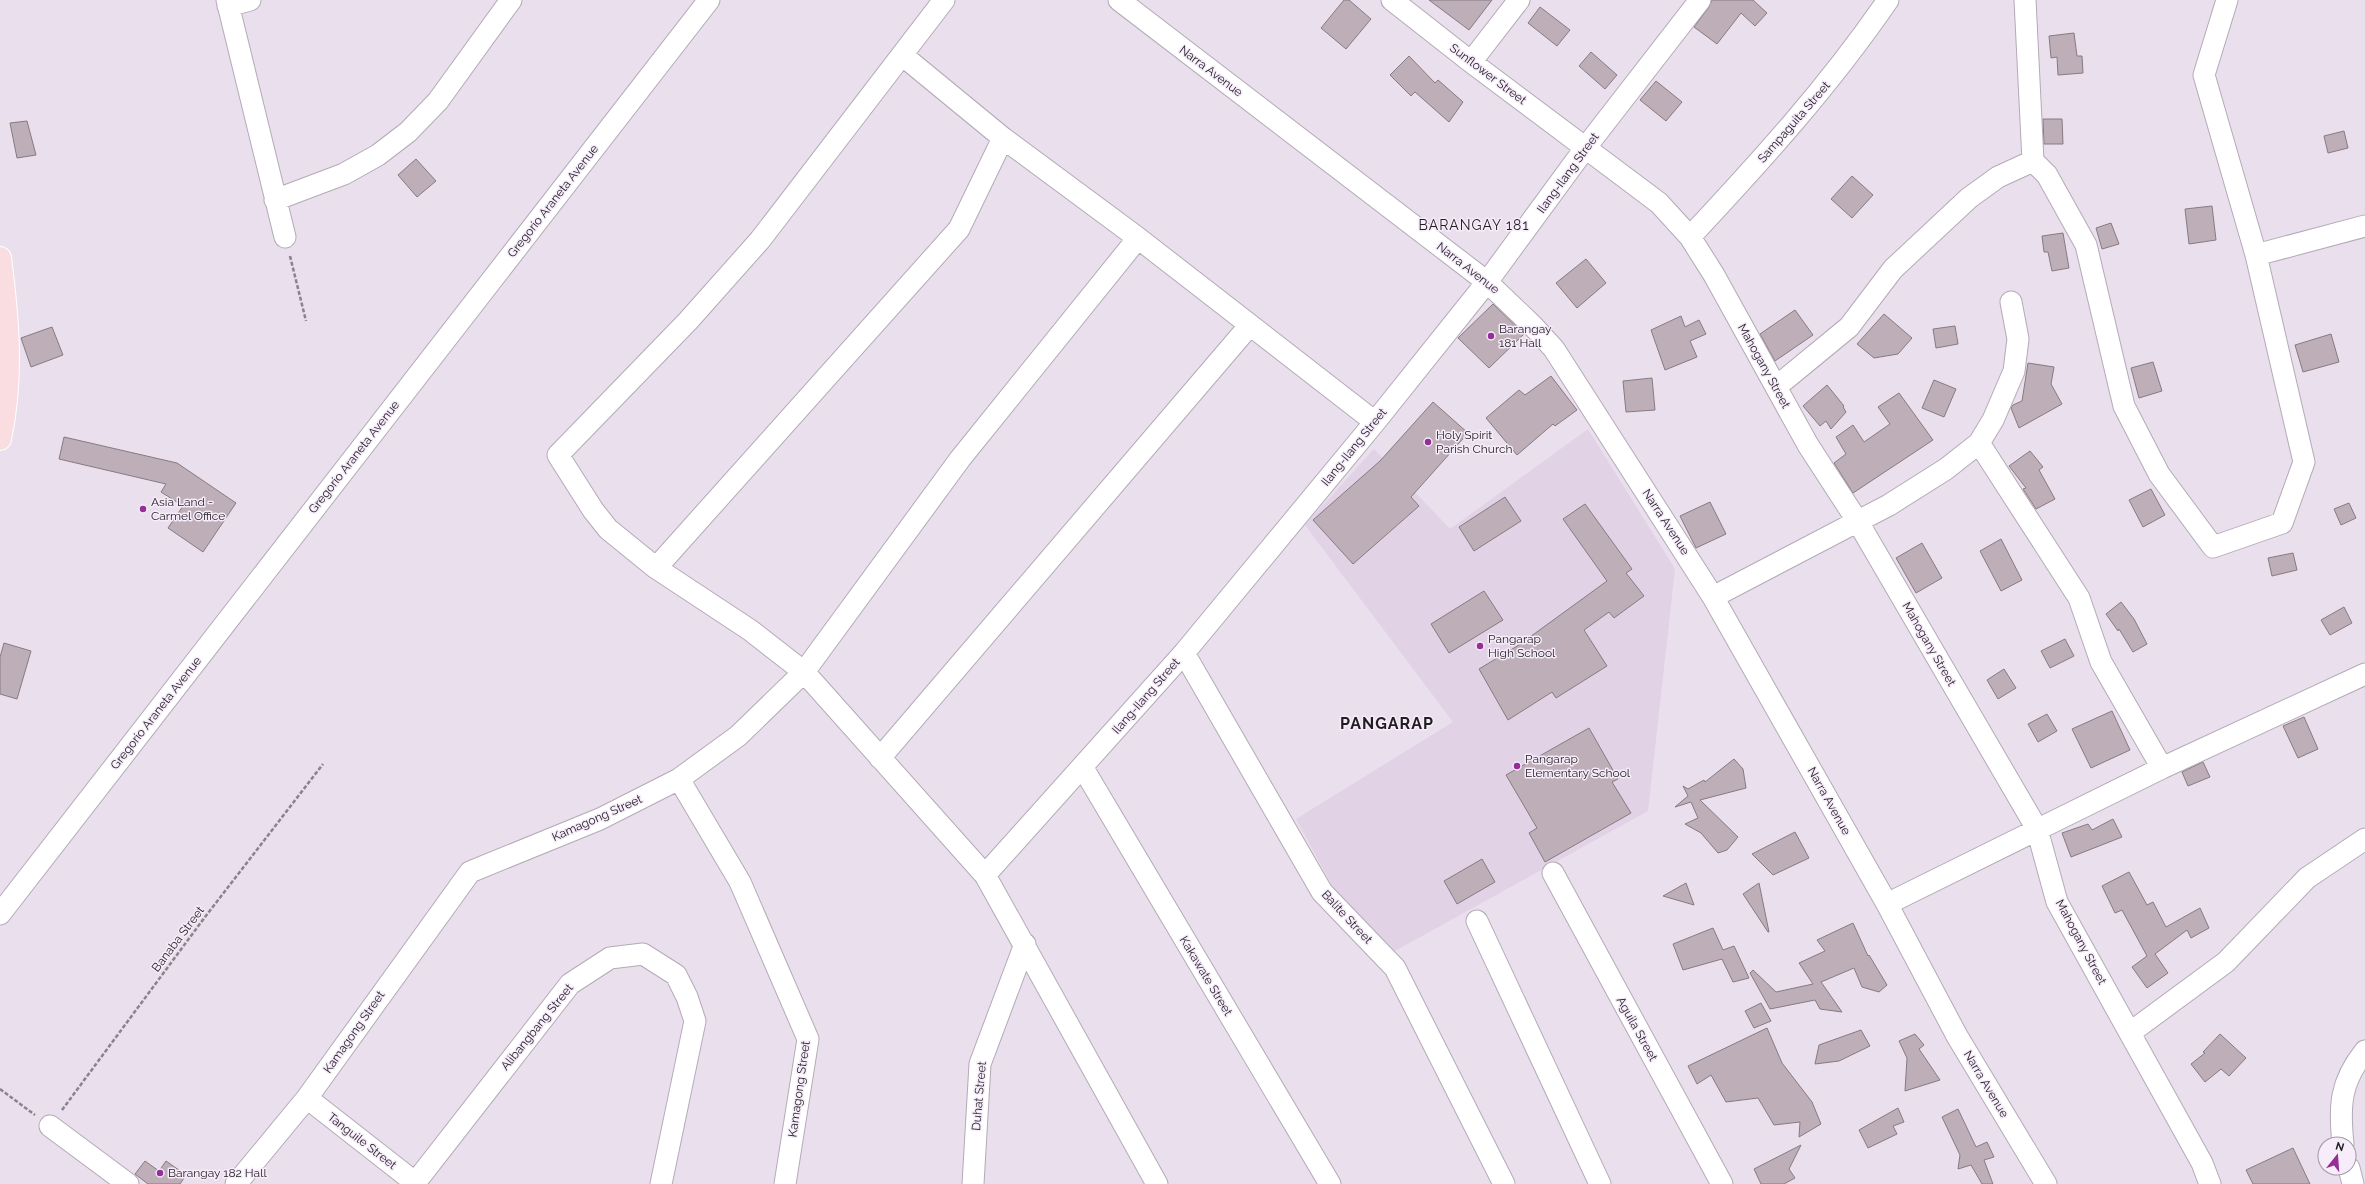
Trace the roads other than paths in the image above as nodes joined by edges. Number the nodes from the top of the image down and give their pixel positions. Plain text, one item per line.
1 (250, 0) edge
2 (511, 0) edge
3 (709, 0) edge
4 (944, 0) edge
5 (1119, 0) edge
6 (1392, 0) edge
7 (1519, 0) edge
8 (1700, 0) edge
9 (1888, 0) edge
10 (2025, 0) edge
11 (2228, 0) edge
12 (227, 3) edge
13 (902, 55) junction
14 (1471, 62) junction
15 (1003, 138) junction
16 (1586, 147) junction
17 (2033, 161) junction
18 (275, 200) junction
19 (2365, 226) edge
20 (285, 237) road end
21 (1690, 237) junction
22 (1138, 238) junction
23 (2256, 255) junction
24 (0, 258) edge
25 (1487, 282) junction
26 (2011, 302) dead end
27 (1250, 325) junction
28 (1776, 387) junction
29 (1376, 422) junction
30 (1, 428) edge
31 (1979, 443) junction
32 (1858, 522) junction
33 (656, 568) junction
34 (1713, 597) junction
35 (1184, 653) junction
36 (804, 672) junction
37 (2365, 674) edge
38 (880, 758) junction
39 (1083, 768) junction
40 (2162, 768) junction
41 (679, 779) junction
42 (2037, 828) junction
43 (2365, 839) edge
44 (1553, 873) dead end
45 (985, 875) junction
46 (1887, 904) junction
47 (0, 914) edge
48 (1476, 921) dead end
49 (1025, 944) junction
50 (2131, 1032) junction
51 (2365, 1051) edge
52 (307, 1098) junction
53 (50, 1126) road end
54 (2342, 1136) edge
55 (416, 1183) edge
56 (2042, 1183) edge
57 (128, 1184) edge
58 (236, 1184) edge
59 (661, 1184) edge
60 (785, 1184) edge
61 (973, 1184) edge
62 (1157, 1184) edge
63 (1330, 1184) edge
64 (1504, 1184) edge
65 (1600, 1184) edge
66 (1722, 1184) edge
67 (2210, 1184) edge

1 - 12 street
2 - 18 street
3 - 47 street, Gregorio Araneta Avenue
4 - 13 street
5 - 25 street, Narra Avenue
6 - 14 street, Sunflower Street
7 - 14 street
8 - 16 street, Ilang-Ilang Street
9 - 21 street, Sampaguita Street
10 - 17 street
11 - 23 street
12 - 18 street
13 - 15 street
13 - 33 street
14 - 16 street, Sunflower Street
15 - 22 street
15 - 33 street
16 - 21 street, Mahogany Street
16 - 25 street, Ilang-Ilang Street
17 - 23 street
17 - 28 street
18 - 20 street
19 - 23 street
21 - 28 street, Mahogany Street
22 - 27 street
22 - 36 street
24 - 30 main road
25 - 29 street, Ilang-Ilang Street
25 - 34 street, Narra Avenue
26 - 31 street
27 - 29 street
27 - 38 street
28 - 32 street, Mahogany Street
29 - 35 street, Ilang-Ilang Street
31 - 32 street
31 - 40 street
32 - 34 street
32 - 42 street, Mahogany Street
33 - 36 street
34 - 46 street, Narra Avenue
35 - 39 street, Ilang-Ilang Street
35 - 64 street, Balite Street
36 - 38 street
36 - 41 street
37 - 40 street
38 - 45 street
39 - 45 street, Ilang-Ilang Street
39 - 63 street, Kakawate Street
40 - 42 street
41 - 52 street, Kamagong Street
41 - 60 street, Kamagong Street
42 - 46 street
42 - 50 street, Mahogany Street
43 - 50 street
44 - 66 street, Aguila Street
45 - 49 street
46 - 56 street, Narra Avenue
48 - 65 street
49 - 61 street, Duhat Street
49 - 62 street
50 - 67 street, Mahogany Street
51 - 54 street
52 - 55 street, Tanguile Street
52 - 58 street, Kamagong Street
53 - 57 street
55 - 59 street, Alibangbang Street

